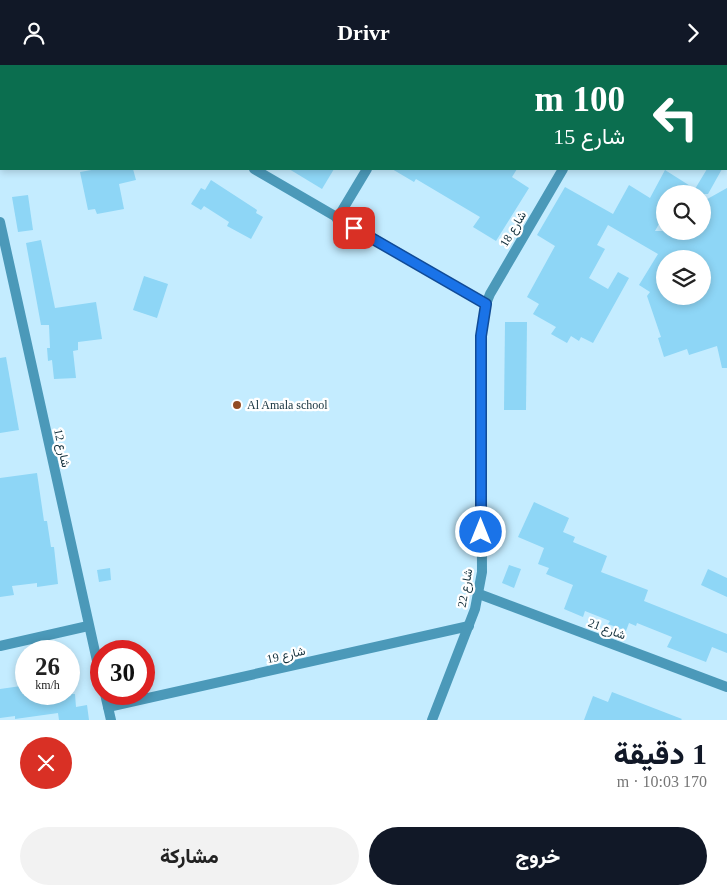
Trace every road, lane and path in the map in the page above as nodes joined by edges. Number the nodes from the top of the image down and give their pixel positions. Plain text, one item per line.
1 (256, 170) edge
2 (366, 170) edge
3 (562, 170) edge
4 (337, 219) junction
5 (0, 222) edge
6 (486, 304) junction
7 (479, 593) junction
8 (88, 626) junction
9 (468, 627) junction
10 (91, 640) edge
11 (0, 646) edge
12 (727, 687) edge
13 (108, 707) joint
14 (111, 720) edge
15 (432, 720) edge

1 - 4 street
2 - 4 street
3 - 6 street, شارع 18
4 - 6 street
5 - 8 street, شارع 12
6 - 7 street, شارع 22
7 - 9 street, شارع 22
7 - 12 street, شارع 21
8 - 10 street, شارع 12
8 - 11 street
9 - 13 street, شارع 19
9 - 15 street, شارع 22
13 - 14 street

